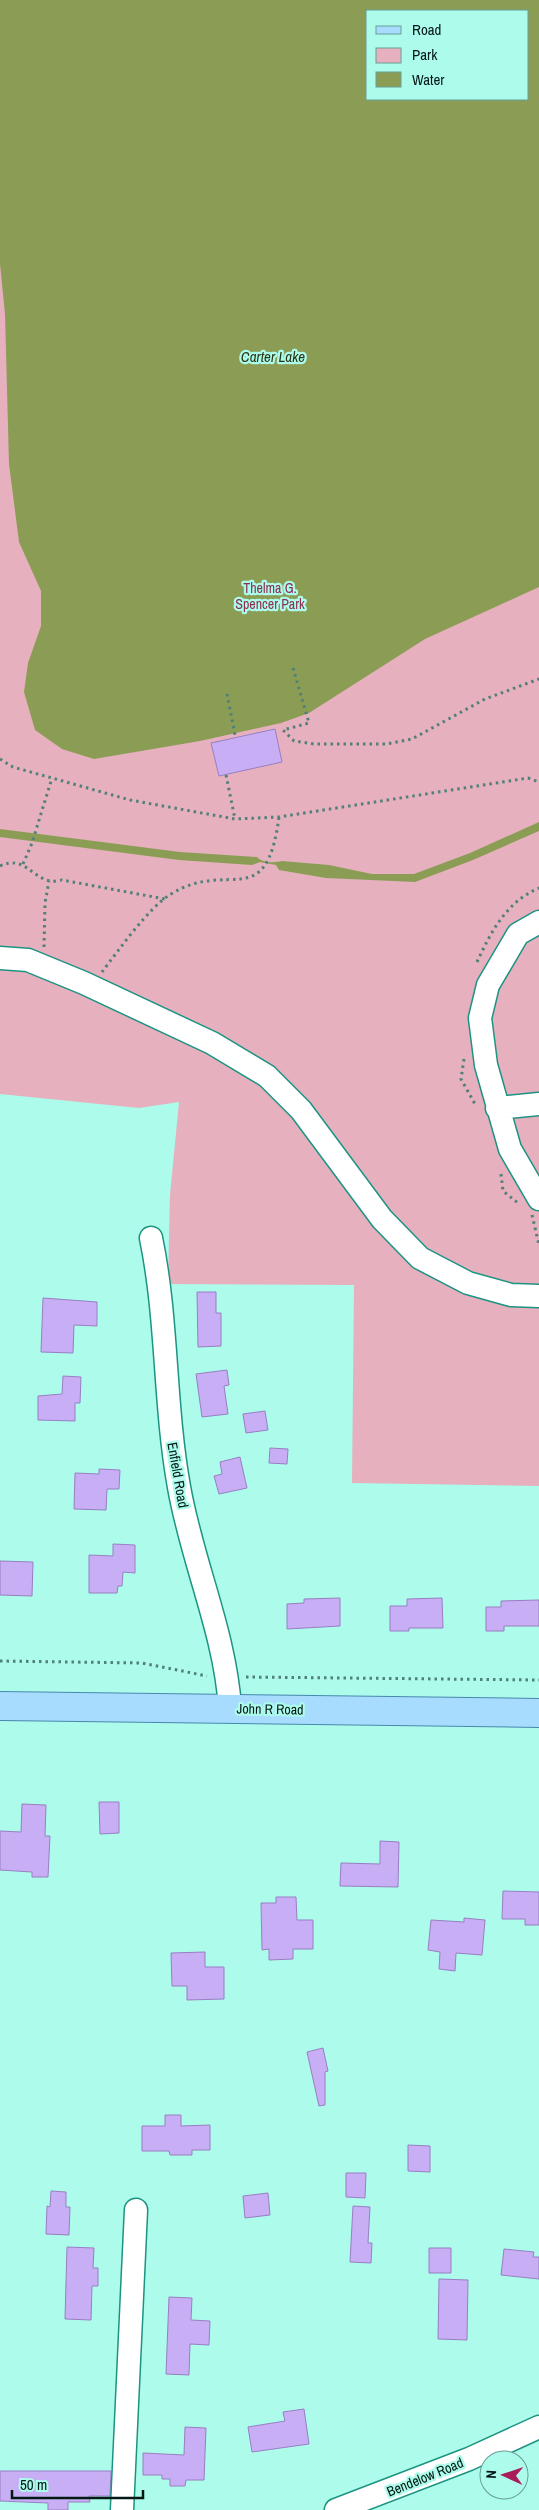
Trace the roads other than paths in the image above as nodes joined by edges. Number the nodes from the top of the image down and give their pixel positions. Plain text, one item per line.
1 (539, 922) edge
2 (0, 958) edge
3 (539, 1104) edge
4 (497, 1108) junction
5 (539, 1199) edge
6 (151, 1238) dead end
7 (539, 1296) edge
8 (0, 1706) edge
9 (230, 1708) junction
10 (539, 1713) edge
11 (136, 2210) dead end
12 (539, 2427) edge
13 (122, 2510) edge
14 (336, 2510) edge

1 - 4 street
2 - 7 street
3 - 4 street
4 - 5 street
6 - 9 street, Enfield Road
8 - 9 main road, John R Road
9 - 10 main road, John R Road
11 - 13 street
12 - 14 street, Bendelow Road

